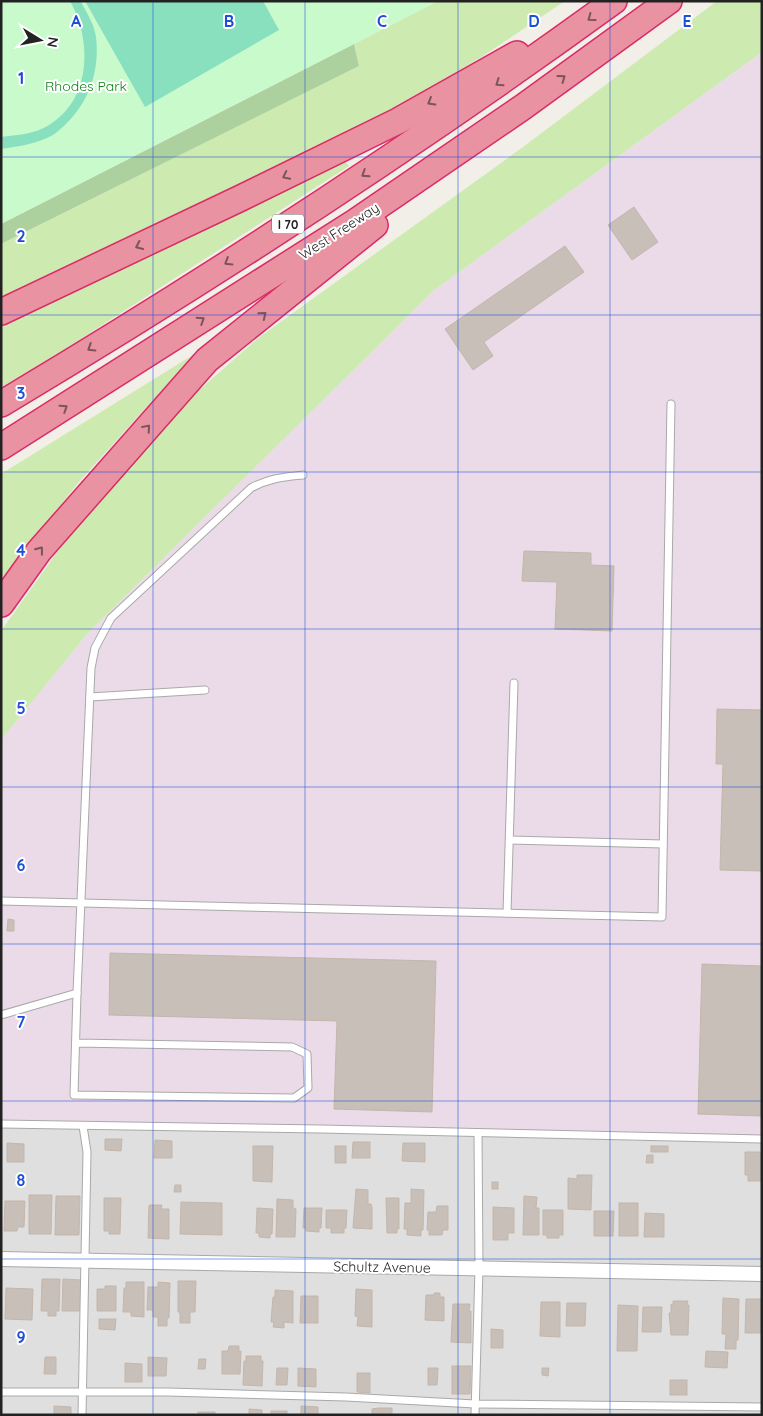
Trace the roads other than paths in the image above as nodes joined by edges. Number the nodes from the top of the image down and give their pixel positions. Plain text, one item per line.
1 (614, 1) edge
2 (669, 1) edge
3 (568, 35) junction
4 (522, 107) junction
5 (1, 312) edge
6 (1, 404) edge
7 (671, 404) dead end
8 (1, 447) edge
9 (303, 475) dead end
10 (1, 604) edge
11 (514, 683) dead end
12 (205, 690) dead end
13 (90, 697) junction
14 (510, 840) junction
15 (663, 844) junction
16 (1, 901) edge
17 (81, 903) junction
18 (508, 913) junction
19 (77, 993) junction
20 (1, 1015) edge
21 (76, 1043) junction
22 (1, 1124) edge
23 (83, 1126) junction
24 (478, 1133) junction
25 (762, 1139) edge
26 (1, 1259) edge
27 (86, 1261) junction
28 (479, 1268) junction
29 (762, 1274) edge
30 (1, 1392) edge
31 (83, 1392) junction
32 (476, 1404) junction
33 (762, 1406) edge
34 (82, 1415) edge
35 (475, 1415) edge

1 -> 3 highway, I 70
4 -> 2 highway, West Freeway / I 70
3 -> 5 highway
3 -> 6 highway, I 70
8 -> 4 highway, West Freeway / I 70
10 -> 4 highway
7 - 15 lane
9 - 13 lane
11 - 14 lane
12 - 13 lane
13 - 17 lane
14 - 15 lane
14 - 18 lane
15 - 18 lane
16 - 17 lane
17 - 18 lane
17 - 19 lane
19 - 20 lane
19 - 21 lane
21 - 21 lane
22 - 23 lane
23 - 24 lane
23 - 27 lane
24 - 25 lane
24 - 28 lane
26 - 27 street, Schultz Avenue
27 - 28 street, Schultz Avenue
27 - 31 lane
28 - 29 street, Schultz Avenue
28 - 32 lane
30 - 31 lane
31 - 32 lane
31 - 34 lane
32 - 33 lane
32 - 35 lane

